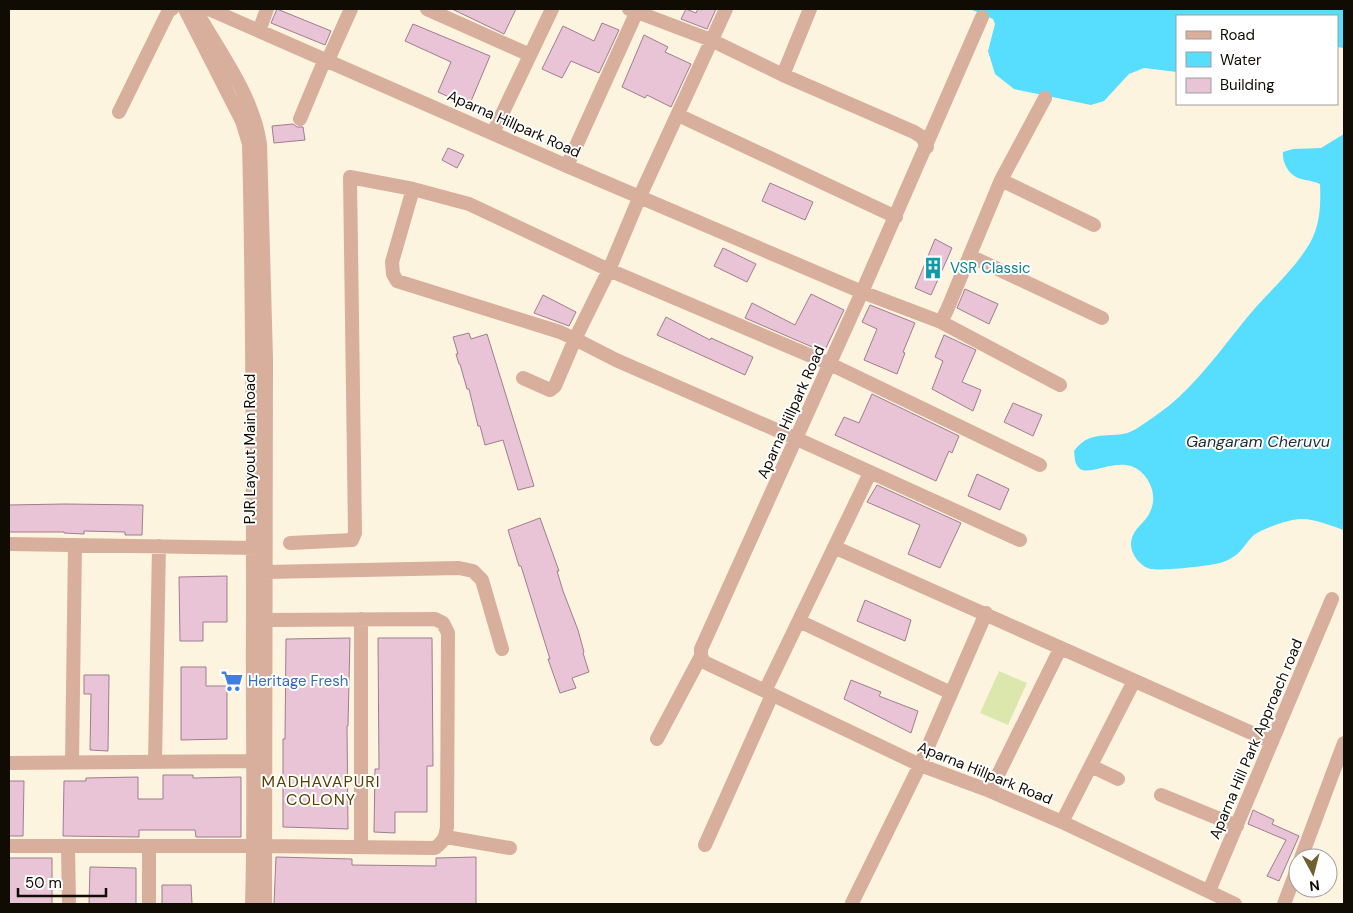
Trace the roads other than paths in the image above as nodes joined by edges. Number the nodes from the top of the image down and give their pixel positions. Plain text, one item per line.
1 (172, 9) edge
2 (185, 9) edge
3 (195, 9) edge
4 (209, 9) edge
5 (267, 9) edge
6 (351, 9) edge
7 (427, 9) edge
8 (552, 9) edge
9 (726, 9) edge
10 (810, 9) edge
11 (634, 10) edge
12 (982, 17) dead end
13 (258, 31) junction
14 (711, 40) junction
15 (530, 55) junction
16 (327, 60) junction
17 (783, 74) junction
18 (1045, 98) dead end
19 (119, 112) dead end
20 (678, 115) junction
21 (300, 119) dead end
22 (494, 133) junction
23 (927, 147) junction
24 (567, 166) junction
25 (1000, 180) junction
26 (414, 189) junction
27 (640, 196) junction
28 (896, 217) junction
29 (1094, 225) dead end
30 (970, 256) junction
31 (609, 270) junction
32 (862, 292) junction
33 (1102, 318) dead end
34 (941, 322) junction
35 (576, 339) junction
36 (830, 364) junction
37 (523, 378) dead end
38 (1060, 385) dead end
39 (797, 439) junction
40 (1040, 464) dead end
41 (870, 473) junction
42 (1020, 540) dead end
43 (290, 543) dead end
44 (9, 544) edge
45 (75, 545) junction
46 (159, 546) junction
47 (834, 547) junction
48 (260, 548) junction
49 (266, 572) junction
50 (1332, 599) dead end
51 (986, 614) junction
52 (361, 619) junction
53 (266, 620) junction
54 (799, 621) junction
55 (502, 649) dead end
56 (1060, 649) junction
57 (700, 656) junction
58 (1134, 681) junction
59 (768, 693) junction
60 (951, 693) junction
61 (657, 739) dead end
62 (1272, 742) junction
63 (1344, 742) edge
64 (254, 761) junction
65 (9, 762) edge
66 (72, 762) junction
67 (155, 762) junction
68 (920, 765) junction
69 (1091, 766) junction
70 (1118, 779) dead end
71 (990, 791) junction
72 (1161, 795) dead end
73 (1062, 822) junction
74 (1236, 826) junction
75 (446, 837) junction
76 (705, 845) dead end
77 (9, 846) edge
78 (68, 846) junction
79 (149, 846) junction
80 (259, 846) junction
81 (361, 846) junction
82 (510, 848) dead end
83 (1305, 848) edge
84 (259, 878) junction
85 (1209, 892) junction
86 (852, 903) edge
87 (69, 904) edge
88 (149, 904) edge
89 (252, 904) edge
90 (265, 904) edge
91 (1235, 904) edge

1 - 19 street
2 - 48 street
3 - 48 street, PJR Layout Main Road
4 - 13 street, Aparna Hillpark Road
5 - 13 street
6 - 16 street
7 - 15 street
8 - 15 street
9 - 14 street
10 - 17 street
11 - 14 street
11 - 24 street
12 - 23 street
13 - 16 street, Aparna Hillpark Road
14 - 17 street
14 - 20 street
15 - 22 street
16 - 21 street
16 - 22 street, Aparna Hillpark Road
17 - 23 street
18 - 25 street
20 - 27 street
20 - 28 street
22 - 24 street, Aparna Hillpark Road
23 - 28 street
24 - 27 street, Aparna Hillpark Road
25 - 29 street
25 - 30 street
26 - 31 street
26 - 35 street
26 - 43 street
27 - 31 street
27 - 32 street, Aparna Hillpark Road
28 - 32 street
30 - 33 street
30 - 34 street
31 - 35 street
31 - 36 street
32 - 34 street
32 - 36 street, Aparna Hillpark Road
34 - 38 street
35 - 37 street
35 - 39 street
36 - 39 street, Aparna Hillpark Road
36 - 40 street
39 - 41 street
39 - 57 street, Aparna Hillpark Road
41 - 42 street
41 - 47 street
44 - 45 street
45 - 46 street
45 - 66 street
46 - 48 street
46 - 67 street
47 - 51 street
47 - 54 street
48 - 49 street, PJR Layout Main Road
48 - 64 street
49 - 53 street, PJR Layout Main Road
49 - 55 street
50 - 62 street, Aparna Hill Park Approach road
51 - 56 street
51 - 60 street
52 - 53 street
52 - 75 street
52 - 81 street
53 - 80 street, PJR Layout Main Road
54 - 59 street
54 - 60 street
56 - 58 street
56 - 71 street
57 - 59 street, Aparna Hillpark Road
57 - 61 street
58 - 62 street
58 - 69 street
59 - 68 street, Aparna Hillpark Road
59 - 76 street
60 - 68 street
62 - 74 street, Aparna Hill Park Approach road
63 - 83 street
64 - 67 street
64 - 80 street
65 - 66 street
66 - 67 street
68 - 71 street, Aparna Hillpark Road
68 - 86 street
69 - 70 street
69 - 73 street
71 - 73 street, Aparna Hillpark Road
72 - 74 street
73 - 85 street, Aparna Hillpark Road
74 - 85 street, Aparna Hill Park Approach road
75 - 81 street
75 - 82 street
77 - 78 street
78 - 79 street
78 - 87 street
79 - 80 street
79 - 88 street
80 - 81 street
80 - 84 street, PJR Layout Main Road
84 - 89 street
84 - 90 street, PJR Layout Main Road
85 - 91 street, Aparna Hillpark Road

